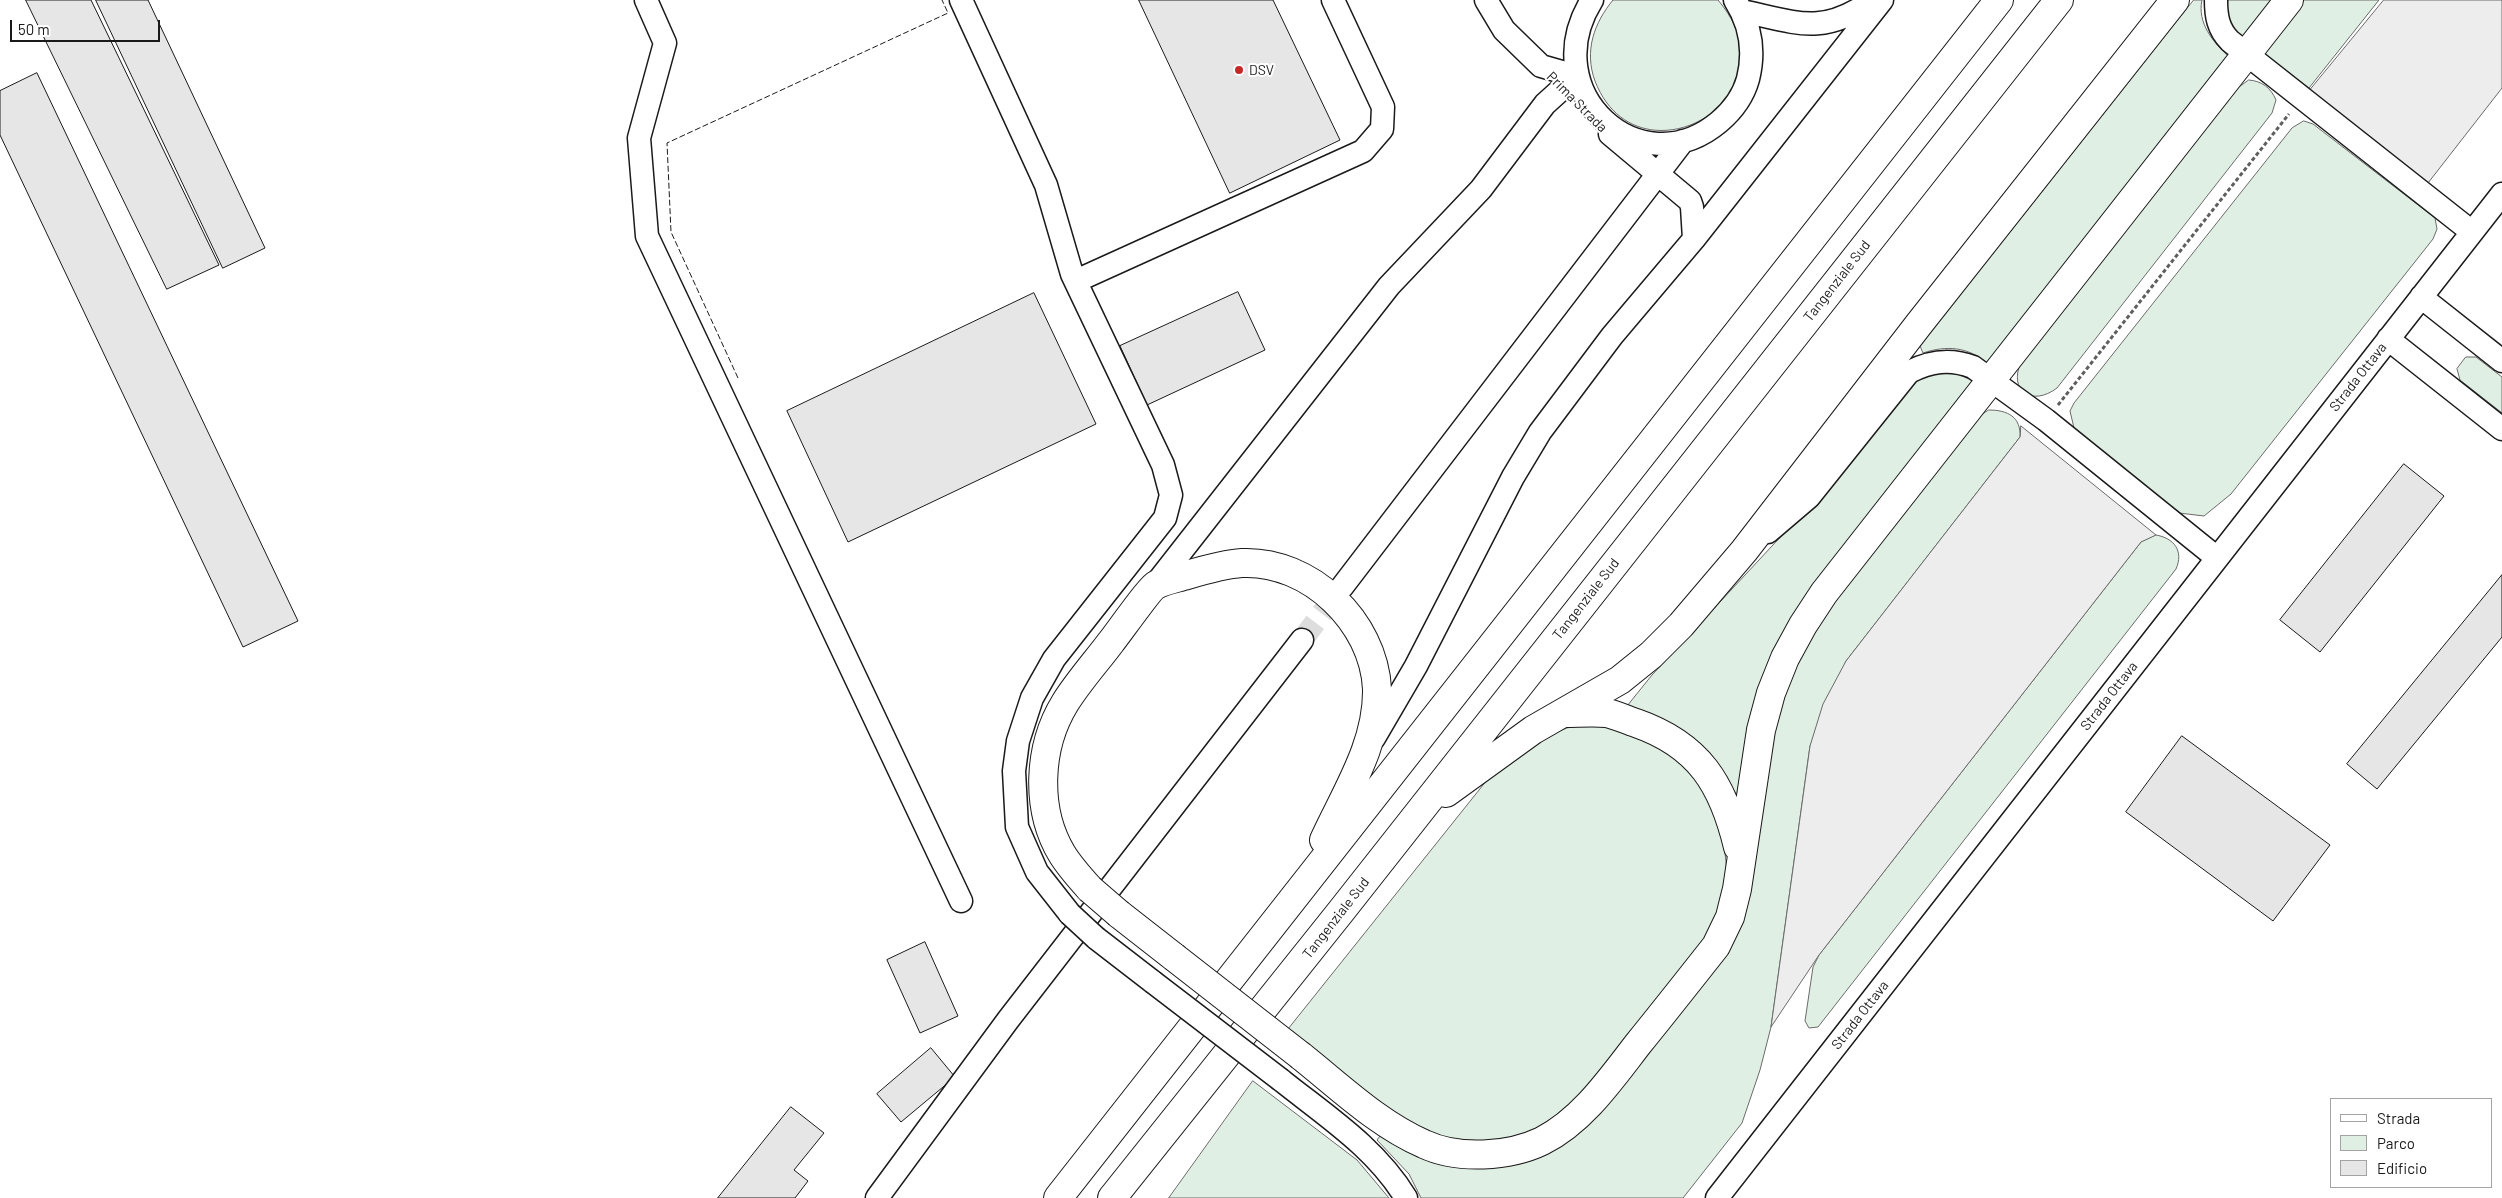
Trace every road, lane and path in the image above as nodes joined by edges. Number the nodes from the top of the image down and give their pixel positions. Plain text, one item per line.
1 (646, 0) edge
2 (961, 0) edge
3 (1333, 0) edge
4 (1486, 0) edge
5 (1591, 0) edge
6 (1873, 0) edge
7 (1882, 0) edge
8 (1999, 0) edge
9 (2059, 0) edge
10 (2175, 0) edge
11 (2216, 0) edge
12 (2289, 0) edge
13 (1738, 5) edge
14 (2246, 54) junction
15 (1570, 82) junction
16 (1586, 98) junction
17 (2302, 98) junction
18 (1613, 137) junction
19 (1683, 141) junction
20 (1656, 173) junction
21 (2502, 194) edge
22 (2472, 232) junction
23 (1694, 239) junction
24 (1076, 281) junction
25 (2421, 297) junction
26 (2388, 339) junction
27 (2502, 361) edge
28 (1989, 381) junction
29 (2046, 420) junction
30 (2502, 429) edge
31 (1744, 551) junction
32 (2216, 558) junction
33 (1155, 585) junction
34 (1342, 587) tunnel mouth
35 (1302, 640) tunnel mouth
36 (1564, 713) junction
37 (1366, 751) junction
38 (1416, 815) junction
39 (1740, 857) junction
40 (1307, 880) junction
41 (961, 901) dead end
42 (877, 1198) edge
43 (1058, 1198) edge
44 (1112, 1198) edge
45 (1406, 1198) edge
46 (1716, 1198) edge

1 - 41 street
2 - 24 street
3 - 24 street
4 - 15 street, Prima Strada
5 - 15 street
6 - 13 street
7 - 23 street
8 - 40 highway
9 - 38 highway, Tangenziale Sud
10 - 31 highway
11 - 14 street
12 - 14 highway
13 - 19 street
14 - 17 street
14 - 28 highway
15 - 16 street
15 - 18 street, Prima Strada
15 - 33 street
16 - 18 street
16 - 19 street
17 - 22 street
17 - 29 path
18 - 20 street
19 - 20 street
20 - 23 street
20 - 34 street
21 - 22 street, Strada Ottava
22 - 25 street, Strada Ottava
23 - 37 street
24 - 45 street, bridge
25 - 26 street, Strada Ottava
25 - 27 street
26 - 30 street
26 - 32 street, Strada Ottava
28 - 29 street
28 - 31 street
28 - 39 highway
29 - 32 street
31 - 36 highway
32 - 46 street, Strada Ottava
33 - 37 highway
33 - 39 highway, bridge
35 - 42 street
36 - 38 highway
36 - 39 highway
37 - 40 highway
38 - 44 highway, Tangenziale Sud
40 - 43 highway

